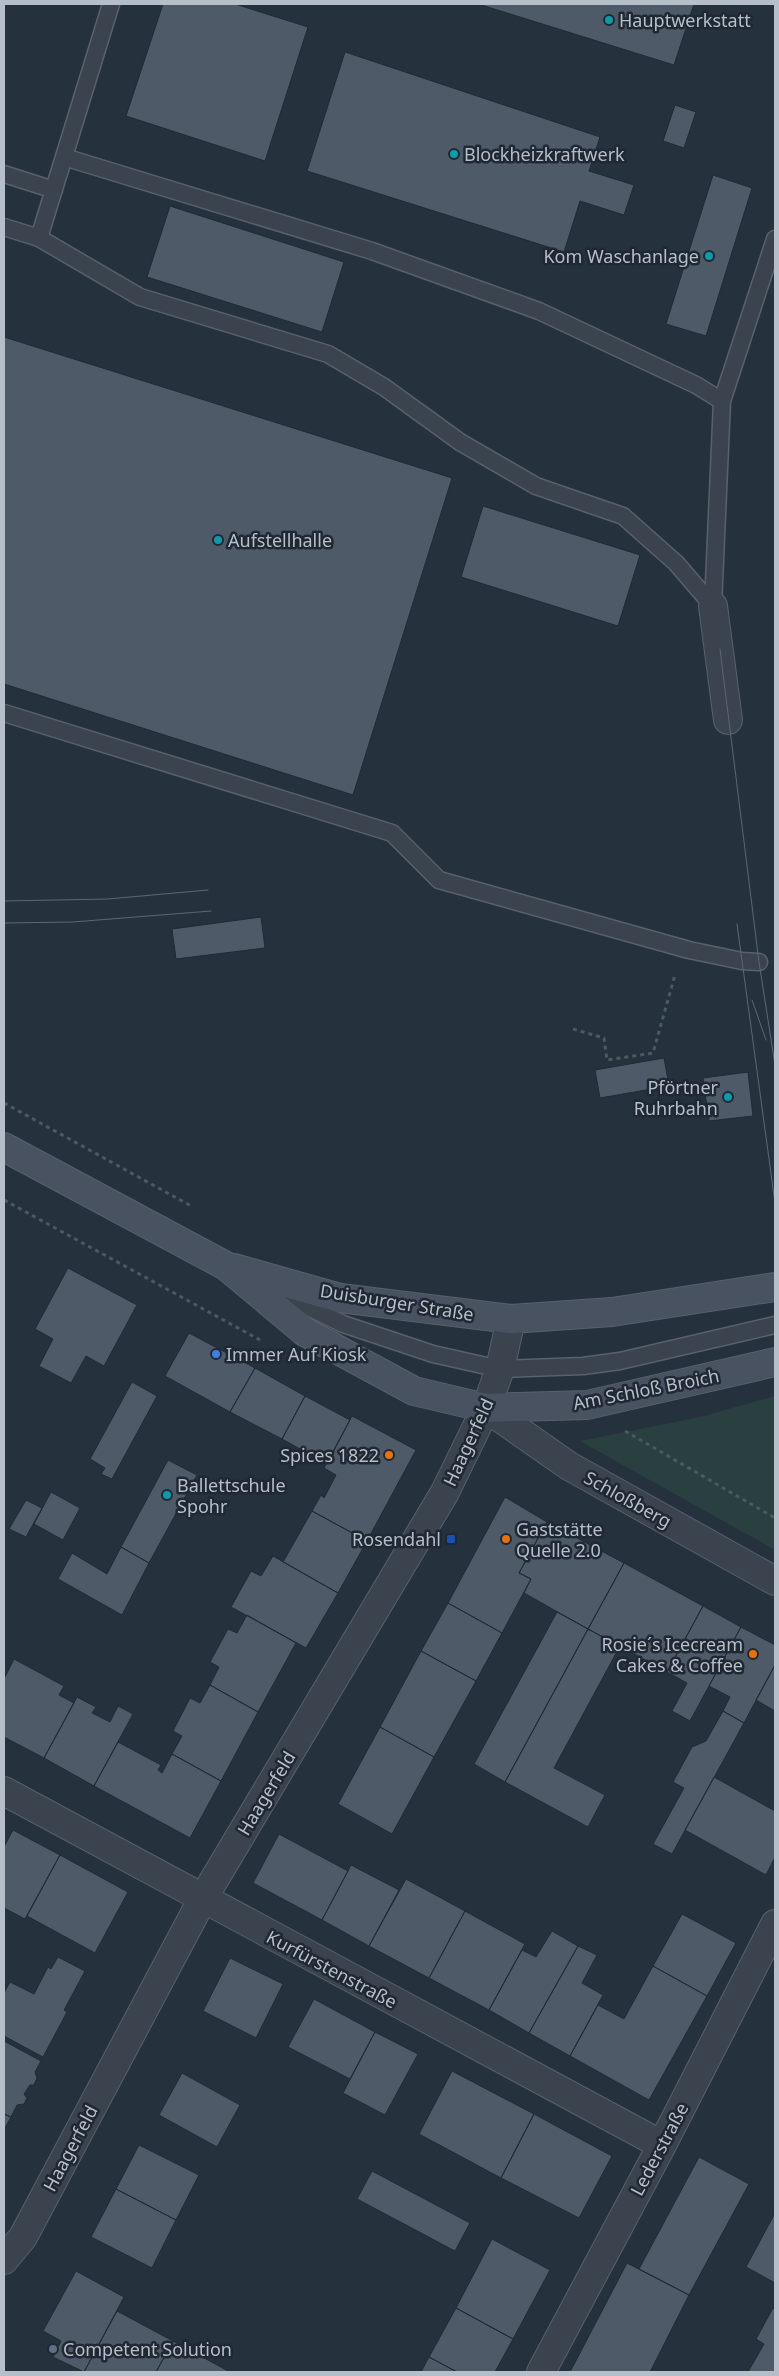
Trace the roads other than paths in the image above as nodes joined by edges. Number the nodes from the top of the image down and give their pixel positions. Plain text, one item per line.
1 (111, 4) edge
2 (64, 157) junction
3 (4, 174) edge
4 (54, 190) junction
5 (4, 227) edge
6 (38, 238) junction
7 (775, 239) edge
8 (722, 401) junction
9 (713, 606) junction
10 (4, 712) edge
11 (728, 720) dead end
12 (759, 962) dead end
13 (4, 1147) edge
14 (226, 1266) junction
15 (775, 1287) edge
16 (510, 1319) junction
17 (775, 1325) edge
18 (775, 1362) edge
19 (500, 1369) junction
20 (486, 1408) junction
21 (775, 1581) edge
22 (4, 1792) edge
23 (202, 1900) junction
24 (775, 1924) edge
25 (662, 2145) junction
26 (4, 2260) edge
27 (541, 2372) edge

1 - 2 lane
2 - 4 lane
2 - 8 lane
3 - 4 lane
4 - 6 lane
5 - 6 lane
6 - 9 lane
7 - 8 lane
8 - 9 lane
9 - 11 street
10 - 12 lane
13 - 14 main road, Duisburger Straße
14 - 16 main road, Duisburger Straße
14 - 19 lane
14 - 20 main road, Duisburger Straße
15 - 16 main road
16 - 19 street, Haagerfeld
17 - 19 lane
18 - 20 main road, Am Schloß Broich
19 - 20 street, Haagerfeld
20 - 21 street, Schloßberg
20 - 23 street, Haagerfeld
22 - 23 street, Kurfürstenstraße
23 - 25 street, Kurfürstenstraße
23 - 26 street, Haagerfeld
24 - 25 street, Lederstraße
25 - 27 street, Lederstraße

